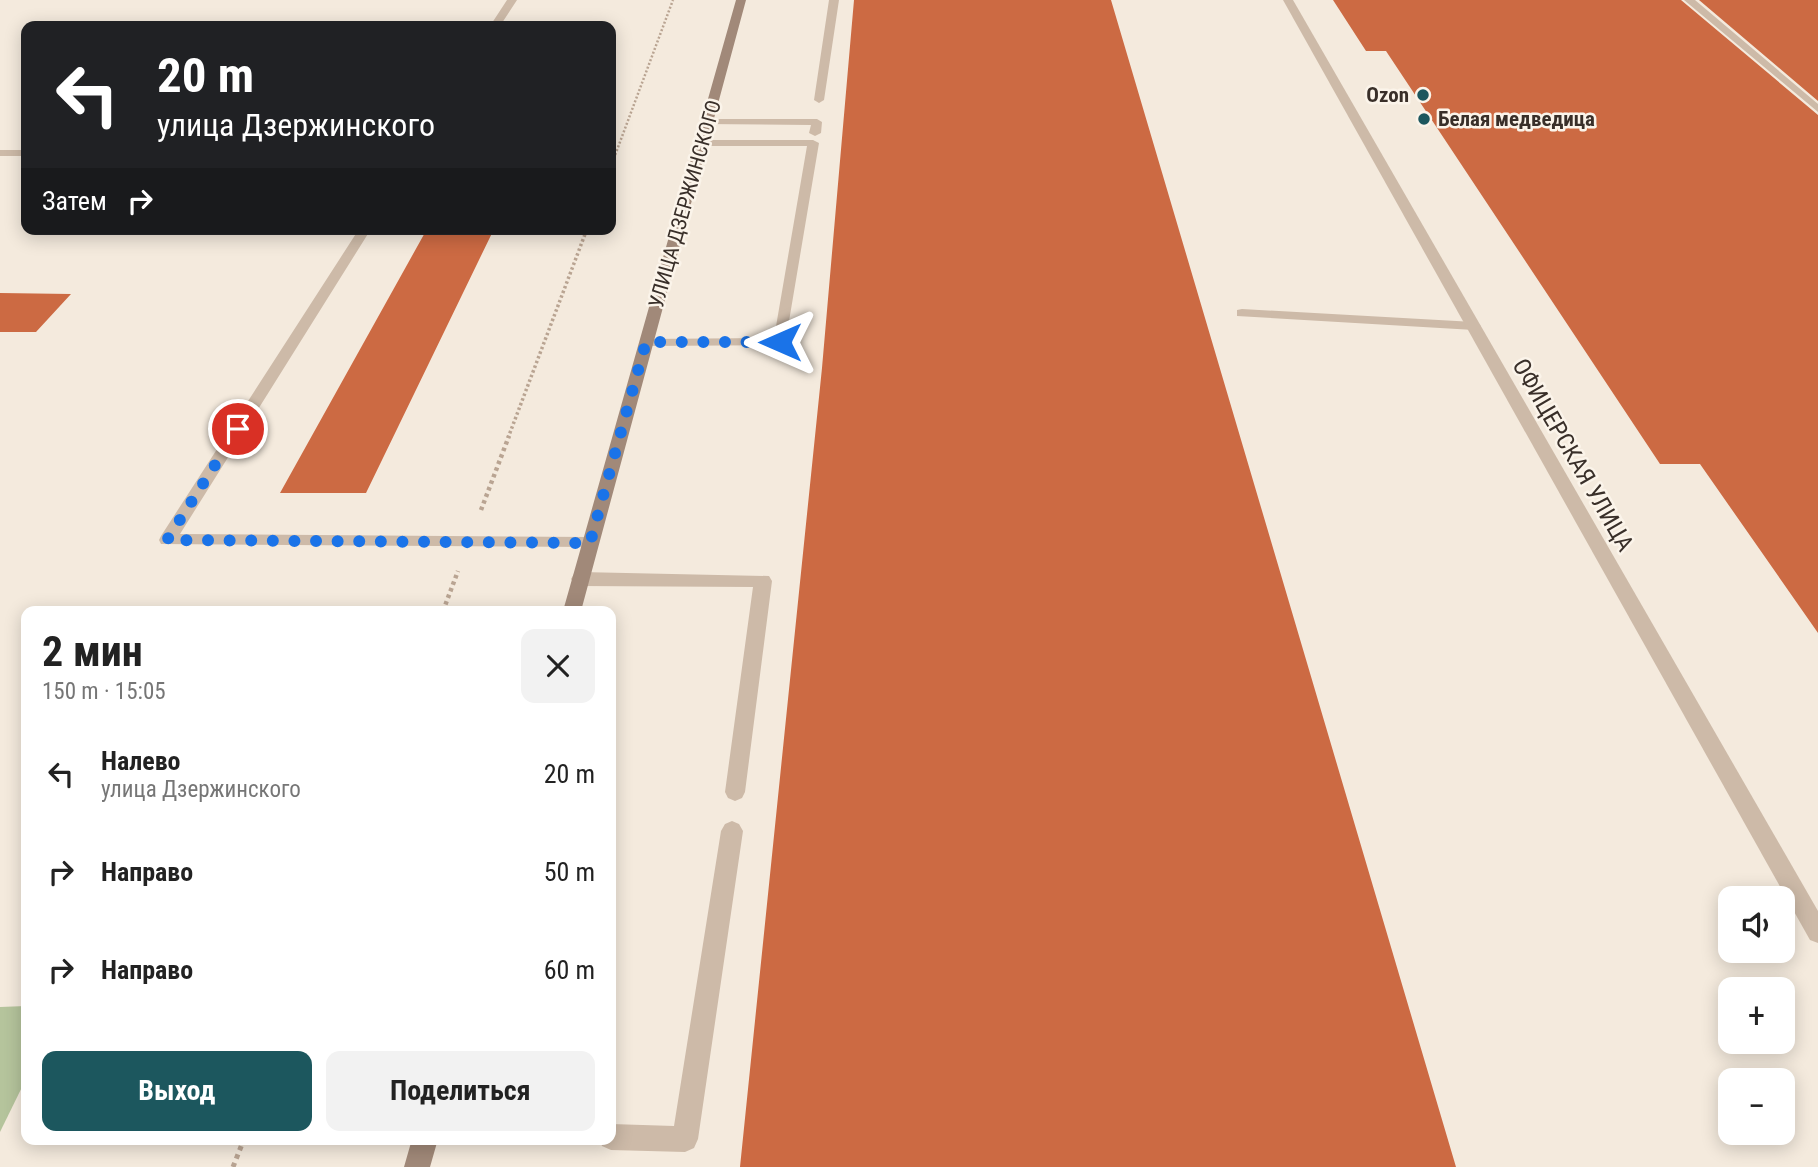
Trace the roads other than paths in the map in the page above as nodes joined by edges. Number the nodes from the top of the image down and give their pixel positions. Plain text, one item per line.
1 (512, 0) edge
2 (741, 0) edge
3 (834, 0) edge
4 (1288, 0) edge
5 (1689, 0) edge
6 (498, 21) edge
7 (820, 100) dead end
8 (1818, 109) edge
9 (708, 121) junction
10 (816, 123) dead end
11 (702, 143) junction
12 (0, 153) edge
13 (21, 153) edge
14 (361, 235) edge
15 (1242, 313) dead end
16 (1474, 326) junction
17 (646, 342) junction
18 (590, 543) junction
19 (580, 579) junction
20 (573, 606) edge
21 (735, 792) dead end
22 (732, 831) dead end
23 (1818, 932) edge
24 (616, 1137) edge
25 (423, 1145) edge
26 (417, 1167) edge

1 - 6 street
2 - 9 main road, УЛИЦА ДЗЕРЖИНСКОГО
3 - 7 street
4 - 16 street, ОФИЦЕРСКАЯ УЛИЦА
5 - 8 street
9 - 10 street
9 - 11 main road, УЛИЦА ДЗЕРЖИНСКОГО
11 - 17 main road, УЛИЦА ДЗЕРЖИНСКОГО
11 - 17 street
12 - 13 street
14 - 18 street
15 - 16 street
16 - 23 street, ОФИЦЕРСКАЯ УЛИЦА
17 - 18 main road, УЛИЦА ДЗЕРЖИНСКОГО
18 - 19 main road, УЛИЦА ДЗЕРЖИНСКОГО
19 - 20 main road, УЛИЦА ДЗЕРЖИНСКОГО
19 - 21 street
22 - 24 street
25 - 26 main road

